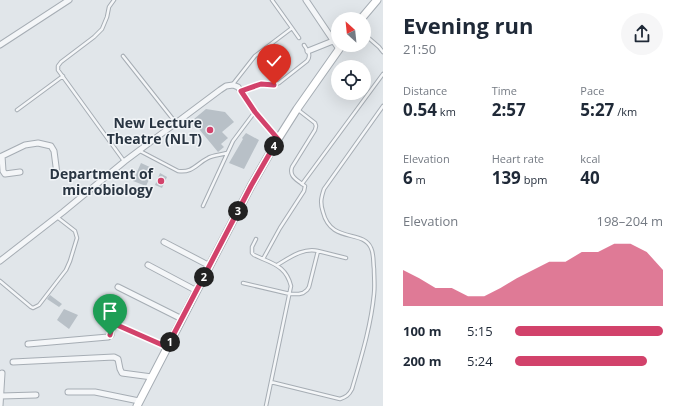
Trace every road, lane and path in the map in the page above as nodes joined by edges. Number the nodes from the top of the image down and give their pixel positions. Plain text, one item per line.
1 (69, 0) edge
2 (114, 0) edge
3 (272, 0) edge
4 (306, 0) edge
5 (377, 0) edge
6 (367, 12) edge
7 (292, 28) junction
8 (299, 38) dead end
9 (331, 38) edge
10 (371, 40) edge
11 (331, 42) edge
12 (0, 45) edge
13 (304, 45) dead end
14 (308, 51) junction
15 (337, 52) edge
16 (383, 52) edge
17 (123, 56) dead end
18 (383, 74) edge
19 (63, 76) junction
20 (233, 85) junction
21 (241, 91) junction
22 (383, 106) edge
23 (297, 109) junction
24 (17, 110) dead end
25 (255, 112) junction
26 (176, 123) junction
27 (278, 139) junction
28 (139, 150) junction
29 (228, 153) junction
30 (1, 157) edge
31 (125, 161) junction
32 (20, 172) dead end
33 (57, 174) dead end
34 (302, 184) junction
35 (202, 206) dead end
36 (57, 217) junction
37 (256, 239) dead end
38 (164, 242) dead end
39 (318, 250) junction
40 (346, 258) dead end
41 (263, 259) junction
42 (0, 261) edge
43 (277, 264) junction
44 (148, 265) dead end
45 (210, 266) junction
46 (0, 281) edge
47 (243, 283) dead end
48 (118, 287) dead end
49 (197, 290) junction
50 (290, 294) junction
51 (182, 319) junction
52 (28, 344) dead end
53 (167, 347) junction
54 (13, 362) dead end
55 (2, 373) dead end
56 (152, 377) junction
57 (270, 382) junction
58 (68, 392) dead end
59 (36, 395) dead end
60 (1, 396) edge
61 (138, 403) edge
62 (0, 406) edge
63 (266, 406) edge

1 - 12 street
2 - 19 lane
3 - 7 lane
4 - 9 street
5 - 6 main road
7 - 8 lane
7 - 20 lane
10 - 16 lane
11 - 14 street
13 - 14 lane
14 - 21 lane
15 - 23 main road
17 - 26 lane
18 - 34 lane
19 - 24 lane
19 - 31 lane
20 - 21 street
20 - 26 street
21 - 25 street
22 - 57 lane
23 - 27 main road
23 - 34 lane
25 - 27 street
25 - 29 lane
26 - 28 street
27 - 45 main road
28 - 29 lane
28 - 31 street
29 - 35 lane
30 - 32 street
30 - 33 street
31 - 36 street
34 - 41 lane
36 - 42 street
36 - 46 lane
37 - 41 lane
38 - 45 street
39 - 40 lane
39 - 43 lane
39 - 50 lane
41 - 43 lane
43 - 50 lane
44 - 49 street
45 - 49 main road
47 - 50 lane
48 - 51 street
49 - 51 main road
50 - 57 lane
51 - 53 main road
52 - 53 street
53 - 56 main road
54 - 56 street
55 - 60 street
56 - 61 main road
57 - 63 lane
58 - 61 street
59 - 60 street
60 - 62 street

